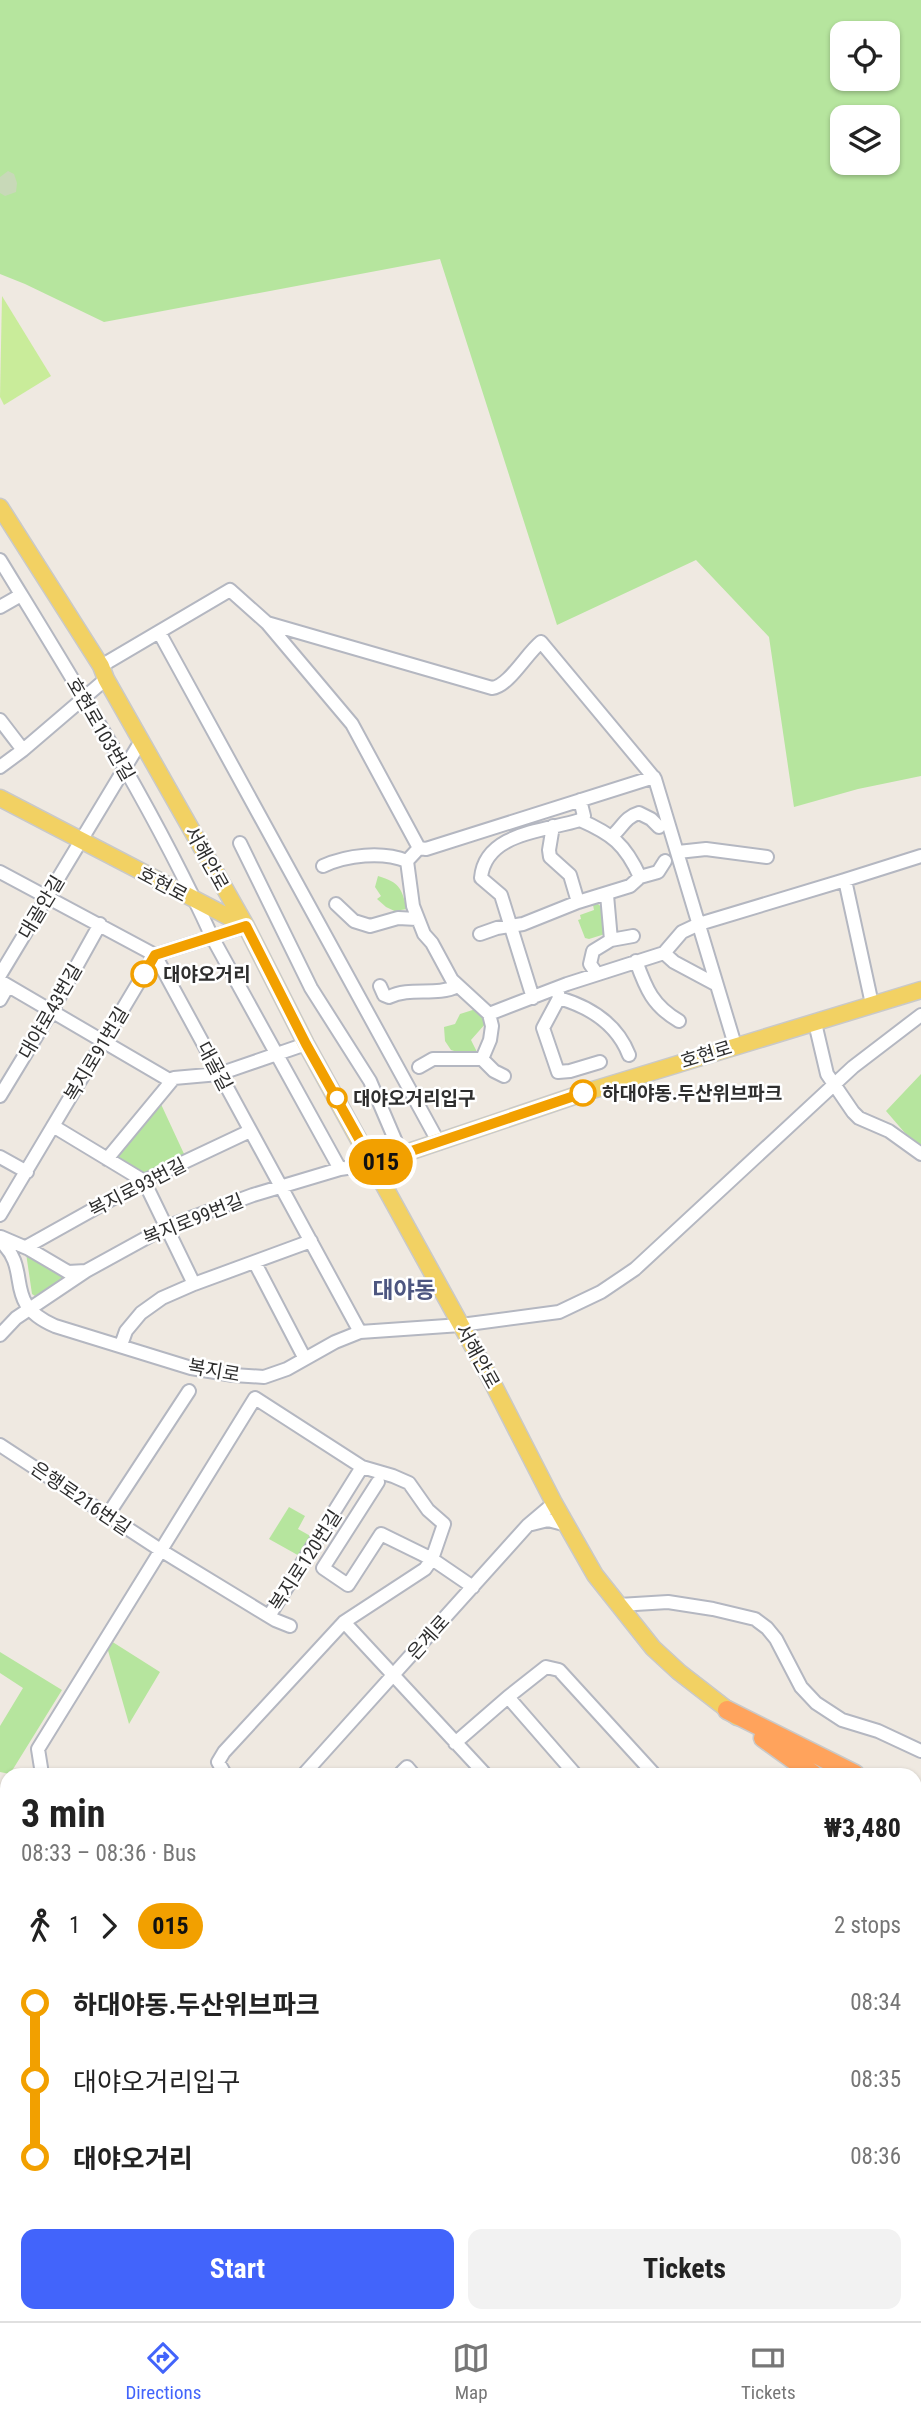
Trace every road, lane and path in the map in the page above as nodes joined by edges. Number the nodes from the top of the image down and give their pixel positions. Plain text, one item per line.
1 (0, 507) edge
2 (0, 560) edge
3 (21, 595) junction
4 (0, 607) edge
5 (267, 623) junction
6 (159, 632) junction
7 (104, 673) junction
8 (85, 698) junction
9 (0, 720) edge
10 (141, 741) junction
11 (23, 750) junction
12 (0, 767) edge
13 (125, 768) junction
14 (654, 777) junction
15 (0, 798) edge
16 (580, 800) junction
17 (580, 820) junction
18 (553, 827) junction
19 (659, 827) dead end
20 (612, 836) junction
21 (80, 839) junction
22 (240, 843) dead end
23 (419, 848) junction
24 (678, 852) junction
25 (921, 856) edge
26 (767, 858) dead end
27 (407, 861) junction
28 (665, 861) dead end
29 (323, 866) dead end
30 (0, 872) edge
31 (640, 877) junction
32 (845, 880) junction
33 (607, 895) junction
34 (47, 897) junction
35 (196, 901) junction
36 (578, 902) junction
37 (336, 904) dead end
38 (417, 919) junction
39 (100, 924) junction
40 (699, 924) junction
41 (246, 926) junction
42 (512, 927) junction
43 (480, 934) dead end
44 (633, 936) dead end
45 (212, 937) junction
46 (611, 940) junction
47 (664, 953) junction
48 (155, 955) junction
49 (636, 961) junction
50 (597, 974) junction
51 (0, 975) edge
52 (4, 984) edge
53 (717, 985) junction
54 (380, 986) dead end
55 (458, 986) junction
56 (921, 990) edge
57 (558, 993) junction
58 (533, 998) junction
59 (0, 1000) edge
60 (872, 1003) junction
61 (51, 1012) junction
62 (489, 1014) junction
63 (921, 1015) edge
64 (679, 1021) dead end
65 (816, 1023) junction
66 (103, 1043) junction
67 (306, 1044) junction
68 (735, 1045) junction
69 (277, 1054) junction
70 (629, 1055) dead end
71 (482, 1059) junction
72 (600, 1062) dead end
73 (419, 1067) dead end
74 (219, 1074) junction
75 (504, 1076) dead end
76 (171, 1081) junction
77 (834, 1084) junction
78 (0, 1096) edge
79 (53, 1126) junction
80 (250, 1131) junction
81 (439, 1143) junction
82 (921, 1154) edge
83 (402, 1156) junction
84 (0, 1157) edge
85 (107, 1159) junction
86 (373, 1164) junction
87 (340, 1169) junction
88 (27, 1172) junction
89 (144, 1181) junction
90 (282, 1186) junction
91 (0, 1215) edge
92 (166, 1227) junction
93 (0, 1238) edge
94 (311, 1241) junction
95 (26, 1247) junction
96 (255, 1263) junction
97 (86, 1271) junction
98 (194, 1284) junction
99 (28, 1310) junction
100 (461, 1325) junction
101 (360, 1332) junction
102 (0, 1335) edge
103 (121, 1345) junction
104 (305, 1359) junction
105 (189, 1391) dead end
106 (0, 1445) edge
107 (362, 1467) junction
108 (377, 1482) dead end
109 (554, 1503) junction
110 (107, 1516) junction
111 (528, 1525) junction
112 (567, 1525) junction
113 (162, 1551) junction
114 (432, 1559) junction
115 (473, 1587) junction
116 (619, 1605) junction
117 (269, 1616) junction
118 (344, 1622) junction
119 (290, 1626) dead end
120 (394, 1675) junction
121 (508, 1698) junction
122 (727, 1710) junction
123 (455, 1743) junction
124 (921, 1751) edge
125 (41, 1768) edge
126 (221, 1768) edge
127 (309, 1768) edge
128 (479, 1768) edge
129 (570, 1768) edge
130 (649, 1768) edge
131 (805, 1768) edge
132 (817, 1768) edge
133 (843, 1768) edge

1 - 7 main road, 서해안로
2 - 3 street, 호현로103번길
3 - 4 street
3 - 8 street, 호현로103번길
5 - 6 street
5 - 14 street
5 - 23 street
6 - 7 street
6 - 81 street
7 - 8 street
7 - 10 main road, 서해안로
8 - 11 street
8 - 13 street, 호현로103번길
9 - 11 street
10 - 13 street
10 - 41 main road, 서해안로
11 - 12 street
13 - 21 street
13 - 35 street, 호현로103번길
14 - 16 street
14 - 24 street
15 - 21 main road, 호현로
16 - 17 street
16 - 23 street
17 - 18 street
17 - 20 street
18 - 36 street
18 - 42 street
19 - 20 street
20 - 31 street
21 - 34 street, 대골안길
21 - 35 main road, 호현로
22 - 83 street
23 - 27 street
24 - 26 street
24 - 40 street
25 - 32 street
27 - 29 street
27 - 38 street
28 - 31 street
30 - 34 street
31 - 33 street
32 - 40 street
32 - 60 street
33 - 36 street
33 - 46 street
34 - 39 street
34 - 51 street, 대골안길
35 - 41 main road, 호현로
35 - 45 street, 호현로103번길
36 - 42 street
37 - 38 street
38 - 55 street
39 - 48 street
39 - 61 street, 대야로43번길
40 - 47 street
40 - 53 street
41 - 45 street
41 - 67 main road, 서해안로
42 - 43 street
42 - 58 street
44 - 46 street
45 - 48 street
45 - 69 street, 호현로103번길
46 - 50 street
47 - 49 street
47 - 53 street
48 - 66 street, 복지로91번길
48 - 74 street, 대골길
49 - 50 street
49 - 64 street
50 - 57 street
52 - 59 street
52 - 61 street
53 - 68 street
54 - 55 street
55 - 62 street
56 - 60 main road, 호현로
57 - 58 street
57 - 70 street
57 - 72 street
58 - 62 street
60 - 65 main road, 호현로
61 - 66 street
61 - 78 street, 대야로43번길
62 - 71 street
63 - 77 street, 복지로
65 - 68 main road, 호현로
65 - 77 street
66 - 76 street
66 - 79 street, 복지로91번길
67 - 69 street
67 - 86 main road, 서해안로
68 - 81 main road, 호현로
69 - 74 street
69 - 87 street, 호현로103번길
71 - 73 street
71 - 75 street
74 - 76 street
74 - 80 street, 대골길
76 - 85 street
77 - 82 street
77 - 100 street, 복지로
79 - 85 street
79 - 88 street, 복지로91번길
80 - 89 street, 복지로93번길
80 - 90 street, 대골길
81 - 83 main road, 호현로
83 - 86 main road, 호현로
84 - 88 street
85 - 89 street
86 - 87 street, 복지로99번길
86 - 100 main road, 서해안로
87 - 90 street, 복지로99번길
88 - 91 street, 복지로91번길
89 - 92 street
89 - 95 street, 복지로93번길
90 - 92 street, 복지로99번길
90 - 94 street, 대골길
92 - 97 street, 복지로99번길
92 - 98 street
93 - 95 street
93 - 99 street
94 - 96 street
94 - 101 street, 대골길
95 - 97 street
96 - 98 street
96 - 104 street
97 - 99 street, 복지로99번길
98 - 103 street
99 - 102 street
99 - 103 street, 복지로
100 - 101 street, 복지로
100 - 109 main road, 서해안로
101 - 104 street, 복지로
103 - 104 street, 복지로
105 - 110 street
106 - 110 street, 은행로216번길
107 - 113 street
107 - 114 street
107 - 117 street, 복지로120번길
108 - 114 street
109 - 111 street, 은계로
109 - 112 main road, 서해안로
110 - 113 street, 은행로216번길
111 - 112 street
111 - 115 street, 은계로
112 - 116 main road, 서해안로
113 - 117 street, 복지로120번길
113 - 125 street
114 - 115 street
114 - 118 street
115 - 120 street, 은계로
116 - 122 main road, 서해안로
116 - 124 street
117 - 119 street
118 - 120 street
118 - 126 street
120 - 123 street
120 - 127 street, 은계로
121 - 123 street
121 - 129 street
121 - 130 street
122 - 131 highway
122 - 132 main road, 서해안로
122 - 133 highway
123 - 128 street

